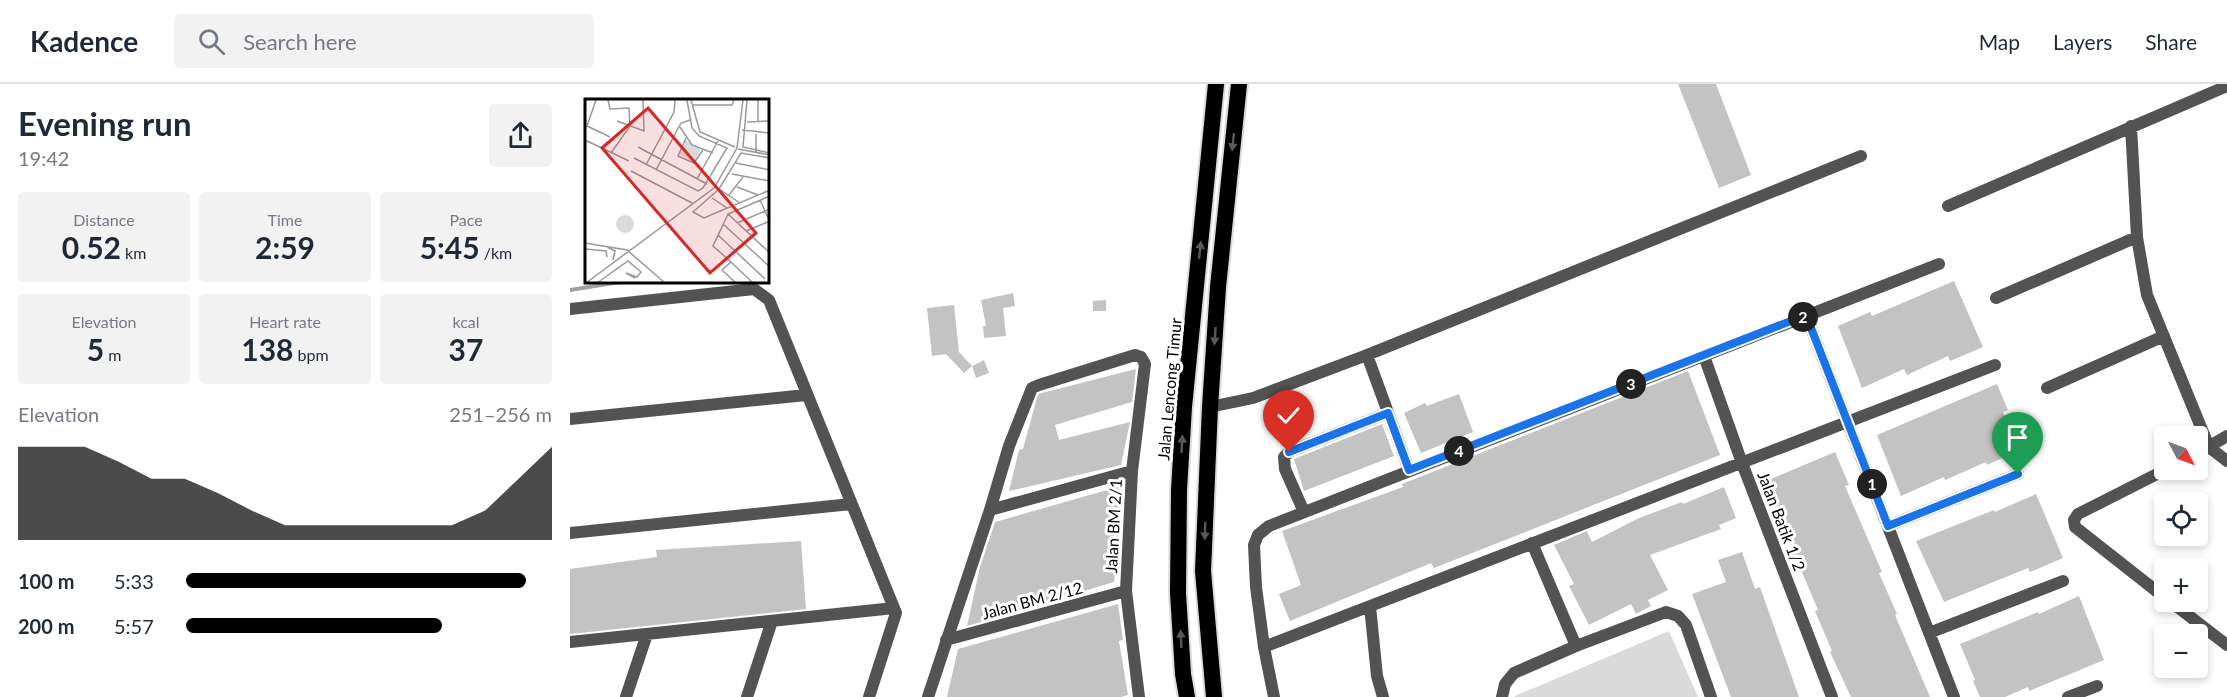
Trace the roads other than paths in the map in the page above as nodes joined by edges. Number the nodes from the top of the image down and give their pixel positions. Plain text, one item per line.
1 (1216, 84) edge
2 (1239, 84) edge
3 (2227, 86) edge
4 (2131, 126) junction
5 (1861, 156) dead end
6 (1948, 206) dead end
7 (2137, 237) junction
8 (1939, 264) dead end
9 (1996, 298) dead end
10 (570, 309) edge
11 (1806, 315) junction
12 (2164, 336) junction
13 (1367, 355) junction
14 (1704, 356) junction
15 (1995, 365) dead end
16 (2047, 388) dead end
17 (806, 395) junction
18 (1210, 407) junction
19 (1388, 413) junction
20 (570, 419) edge
21 (1847, 422) junction
22 (2195, 426) edge
23 (2227, 436) edge
24 (2208, 447) edge
25 (2208, 452) edge
26 (2227, 460) edge
27 (1742, 463) junction
28 (1409, 470) junction
29 (1132, 471) junction
30 (2018, 474) dead end
31 (2154, 476) edge
32 (851, 504) junction
33 (990, 510) junction
34 (1304, 512) junction
35 (1888, 526) junction
36 (570, 533) edge
37 (1532, 543) junction
38 (2063, 581) dead end
39 (2154, 589) edge
40 (1126, 591) junction
41 (1370, 606) junction
42 (894, 609) junction
43 (2184, 612) edge
44 (772, 621) junction
45 (1929, 633) junction
46 (647, 634) junction
47 (946, 640) junction
48 (570, 642) edge
49 (2227, 645) edge
50 (1576, 646) junction
51 (1264, 647) junction
52 (2097, 686) dead end
53 (626, 697) edge
54 (747, 697) edge
55 (869, 697) edge
56 (928, 697) edge
57 (1139, 697) edge
58 (1187, 697) edge
59 (1214, 697) edge
60 (1274, 697) edge
61 (1383, 697) edge
62 (1502, 697) edge
63 (1711, 697) edge
64 (1832, 697) edge
65 (1954, 697) edge
66 (2068, 697) edge

58 -> 1 highway, Jalan Lencong Timur
2 -> 18 highway
3 - 4 street
4 - 6 street
4 - 7 street
5 - 13 street
7 - 9 street
7 - 12 street
8 - 11 street
10 - 17 street
11 - 14 street
11 - 21 street
12 - 16 street
12 - 22 street
13 - 18 street
13 - 19 street
14 - 27 street, Jalan Batik 1/2
14 - 28 street
15 - 21 street
17 - 20 street
17 - 32 street
18 -> 59 highway
19 - 28 street
19 - 34 street
21 - 27 street
21 - 35 street
23 - 24 street
25 - 26 street
27 - 37 street
27 - 64 street, Jalan Batik 1/2
28 - 34 street
29 - 33 street
29 - 33 street, Jalan BM 2/1
29 - 40 street, Jalan BM 2/1
30 - 35 street
31 - 39 street
32 - 36 street
32 - 42 street
33 - 47 street
34 - 51 street
35 - 45 street
37 - 41 street
37 - 50 street
38 - 45 street
40 - 47 street, Jalan BM 2/12
40 - 57 street, Jalan BM 2/1
41 - 51 street
41 - 61 street
42 - 44 street
42 - 55 street
43 - 49 street
44 - 46 street
44 - 54 street
45 - 65 street
46 - 48 street
46 - 53 street
47 - 56 street
50 - 62 street
50 - 63 street
51 - 60 street
52 - 66 street

